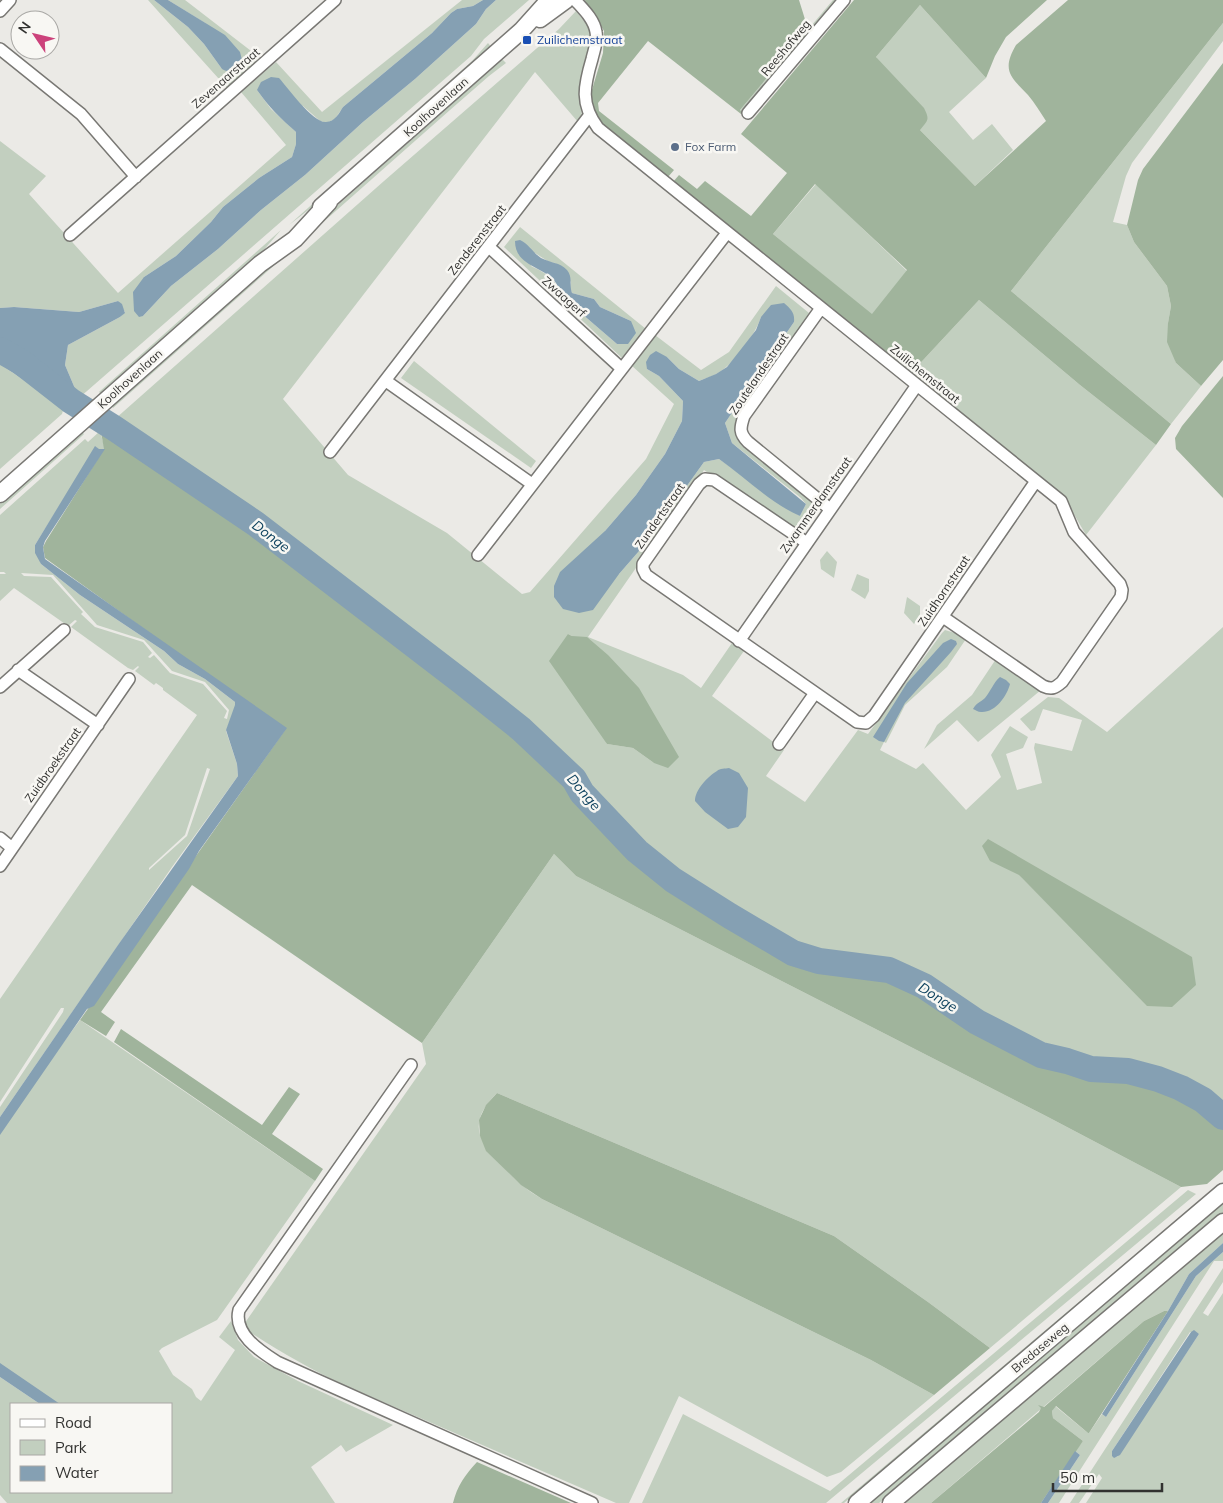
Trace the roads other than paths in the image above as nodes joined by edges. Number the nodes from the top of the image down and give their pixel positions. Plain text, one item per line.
1 (10, 0) edge
2 (336, 0) edge
3 (549, 0) edge
4 (566, 0) edge
5 (575, 0) edge
6 (844, 0) edge
7 (0, 12) edge
8 (521, 31) junction
9 (0, 49) edge
10 (748, 113) dead end
11 (589, 116) junction
12 (136, 177) junction
13 (727, 233) junction
14 (70, 235) dead end
15 (489, 247) junction
16 (821, 308) junction
17 (622, 368) junction
18 (386, 381) junction
19 (917, 385) junction
20 (330, 452) dead end
21 (1036, 481) junction
22 (532, 484) junction
23 (0, 494) edge
24 (830, 509) junction
25 (806, 543) junction
26 (478, 555) dead end
27 (943, 617) junction
28 (64, 630) dead end
29 (739, 640) junction
30 (18, 670) junction
31 (128, 679) dead end
32 (0, 687) edge
33 (815, 693) junction
34 (874, 716) joint
35 (98, 724) junction
36 (779, 744) dead end
37 (0, 838) edge
38 (12, 848) junction
39 (0, 866) edge
40 (411, 1065) dead end
41 (1223, 1192) edge
42 (1223, 1222) edge
43 (592, 1503) edge
44 (857, 1503) edge
45 (890, 1503) edge

1 - 7 street
2 - 12 street, Zevenaarstraat
3 - 8 main road, Koolhovenlaan
4 - 8 main road, Koolhovenlaan
5 - 11 street
6 - 10 street, Reeshofweg
8 - 23 main road, Koolhovenlaan
9 - 12 street
11 - 13 street, Zuilichemstraat
11 - 15 street, Zenderenstraat
12 - 14 street, Zevenaarstraat
13 - 16 street, Zuilichemstraat
13 - 17 street
15 - 17 street, Zwaagerf
15 - 18 street, Zenderenstraat
16 - 19 street, Zuilichemstraat
16 - 24 street, Zoutelandestraat
17 - 22 street
18 - 20 street, Zenderenstraat
18 - 22 street
19 - 21 street, Zuilichemstraat
19 - 24 street, Zwammerdamstraat
21 - 27 street, Zuidhornstraat
21 - 27 street, Zuilichemstraat
22 - 26 street
24 - 25 street, Zwammerdamstraat
25 - 29 street, Zwammerdamstraat
25 - 29 street, Zundertstraat
27 - 34 street, Zuidhornstraat
28 - 30 street
29 - 33 street, Zundertstraat
30 - 32 street
30 - 35 street
31 - 35 street, Zuidbroekstraat
33 - 34 street, Zundertstraat
33 - 36 street
35 - 38 street, Zuidbroekstraat
37 - 38 street
38 - 39 street, Zuidbroekstraat
40 - 43 street
41 - 44 main road, Bredaseweg
42 - 45 main road, Bredaseweg

